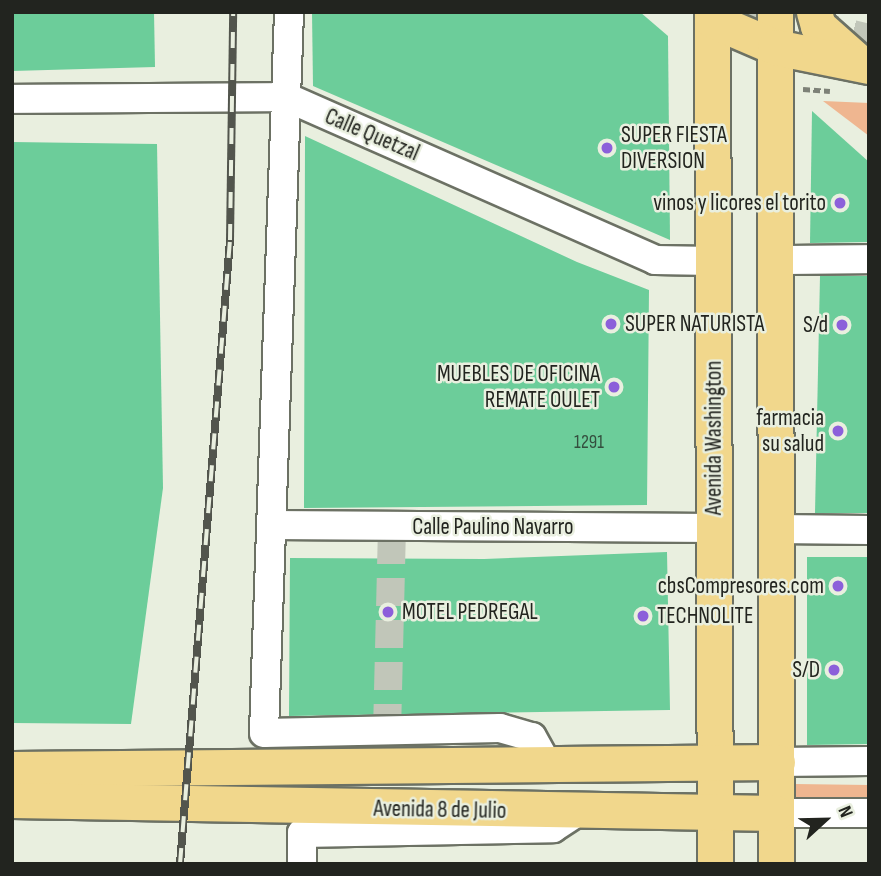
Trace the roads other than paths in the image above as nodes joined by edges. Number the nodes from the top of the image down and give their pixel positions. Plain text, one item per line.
1 (289, 12) edge
2 (775, 12) edge
3 (814, 12) edge
4 (707, 15) edge
5 (775, 47) junction
6 (865, 65) edge
7 (286, 97) junction
8 (12, 99) edge
9 (869, 259) edge
10 (776, 260) junction
11 (713, 261) junction
12 (272, 525) junction
13 (714, 528) junction
14 (776, 529) junction
15 (869, 530) edge
16 (869, 761) edge
17 (546, 762) junction
18 (777, 762) junction
19 (713, 763) junction
20 (12, 769) edge
21 (12, 800) edge
22 (579, 811) junction
23 (715, 813) junction
24 (776, 813) junction
25 (869, 813) edge
26 (302, 864) edge
27 (715, 864) edge
28 (776, 864) edge

1 - 7 street
2 - 5 main road
3 - 6 main road
4 - 5 main road
4 - 11 main road, Avenida Washington
5 - 6 main road
5 - 10 main road
7 - 8 street, Calle Quetzal
7 - 11 street, Calle Quetzal
7 - 12 street
9 - 10 street
10 - 14 main road
11 - 13 main road, Avenida Washington
12 - 13 street, Calle Paulino Navarro
12 - 17 street
13 - 19 main road, Avenida Washington
14 - 15 street
14 - 18 main road
16 - 18 street, Avenida 8 de Julio
17 - 19 main road, Avenida 8 de Julio
17 - 20 main road, Avenida 8 de Julio
18 - 19 main road, Avenida 8 de Julio
18 - 24 main road
19 - 23 main road, Avenida Washington
21 - 22 main road, Avenida 8 de Julio
22 - 23 main road, Avenida 8 de Julio
22 - 26 street
23 - 24 main road, Avenida 8 de Julio
23 - 27 main road, Avenida Washington
24 - 25 street, Avenida 8 de Julio
24 - 28 main road

